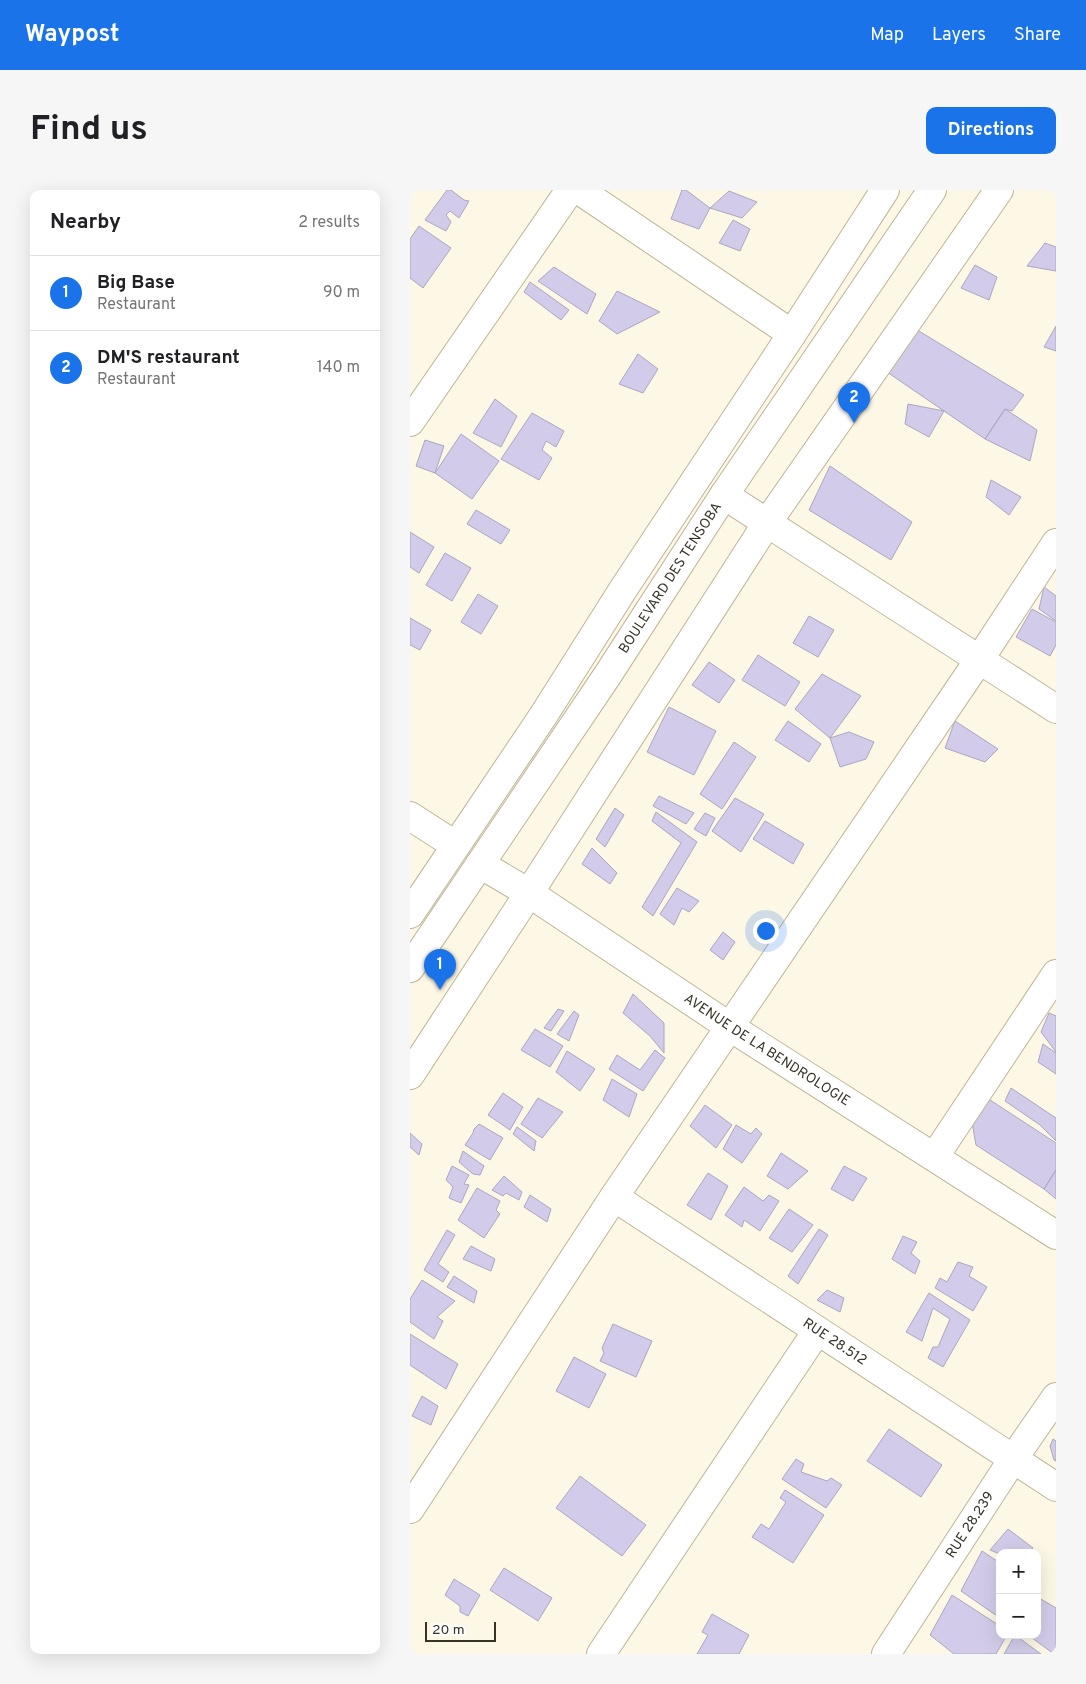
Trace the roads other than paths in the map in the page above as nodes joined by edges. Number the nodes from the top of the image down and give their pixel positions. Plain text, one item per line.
1 (570, 190) edge
2 (579, 190) edge
3 (885, 190) edge
4 (932, 190) edge
5 (999, 190) edge
6 (792, 334) junction
7 (410, 422) edge
8 (724, 495) junction
9 (767, 523) junction
10 (1056, 543) edge
11 (979, 660) junction
12 (1056, 709) edge
13 (410, 816) edge
14 (455, 845) junction
15 (480, 864) junction
16 (529, 893) junction
17 (410, 914) edge
18 (410, 968) edge
19 (1056, 974) edge
20 (730, 1027) junction
21 (410, 1075) edge
22 (935, 1156) junction
23 (614, 1197) junction
24 (1056, 1235) edge
25 (817, 1330) junction
26 (1056, 1397) edge
27 (1013, 1458) junction
28 (1056, 1487) edge
29 (410, 1509) edge
30 (601, 1654) edge
31 (886, 1654) edge

1 - 7 street
2 - 6 street
3 - 6 street
4 - 8 street, BOULEVARD DES TENSOBA
5 - 9 street
6 - 14 street
8 - 9 street
8 - 15 street, BOULEVARD DES TENSOBA
9 - 11 street
9 - 16 street
10 - 11 street
11 - 12 street
11 - 20 street
13 - 14 street
14 - 17 street
15 - 16 street, AVENUE DE LA BENDROLOGIE
15 - 18 street, BOULEVARD DES TENSOBA
16 - 20 street, AVENUE DE LA BENDROLOGIE
16 - 21 street
19 - 22 street
20 - 22 street, AVENUE DE LA BENDROLOGIE
20 - 23 street
22 - 24 street, AVENUE DE LA BENDROLOGIE
23 - 25 street, RUE 28.512
23 - 29 street
25 - 27 street, RUE 28.512
25 - 30 street
26 - 27 street, RUE 28.239
27 - 28 street, RUE 28.512
27 - 31 street, RUE 28.239

